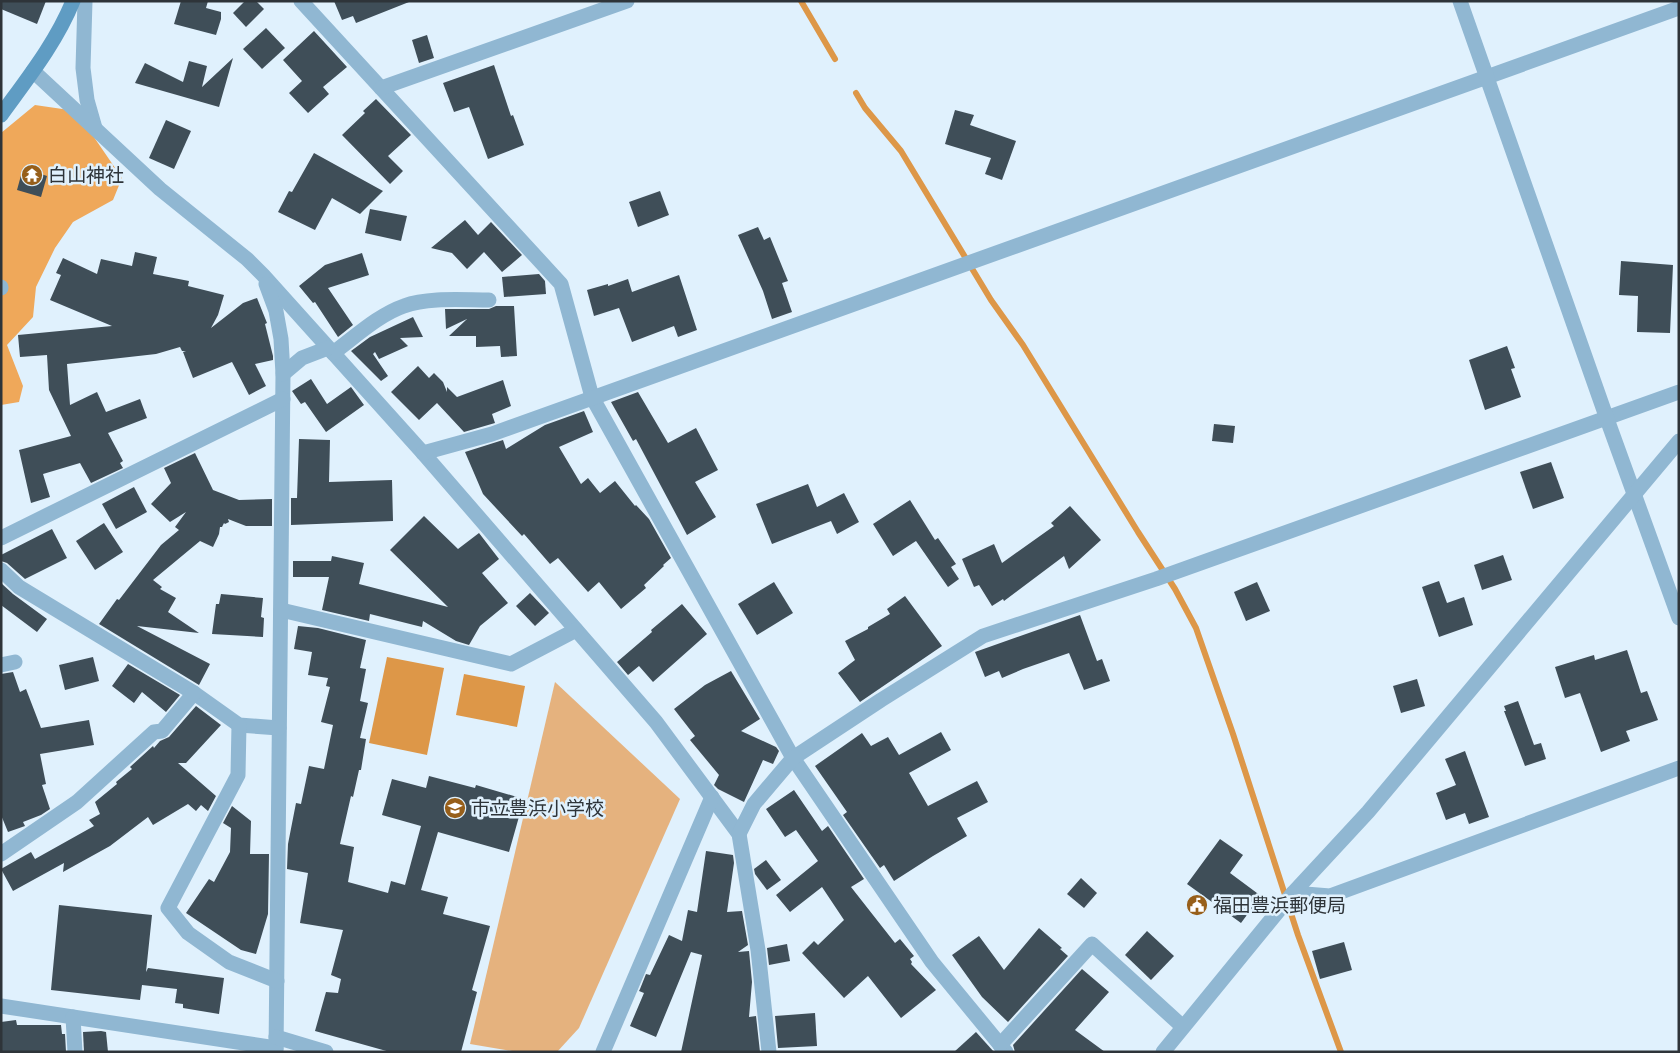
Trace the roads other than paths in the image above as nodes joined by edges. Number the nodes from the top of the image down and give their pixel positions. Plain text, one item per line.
1 (73, 1) edge
2 (86, 1) edge
3 (301, 1) edge
4 (627, 1) edge
5 (1460, 1) edge
6 (1679, 8) edge
7 (33, 71) junction
8 (1486, 77) junction
9 (381, 88) junction
10 (2, 114) edge
11 (95, 128) junction
12 (262, 275) junction
13 (489, 300) dead end
14 (331, 351) junction
15 (283, 374) junction
16 (1679, 392) edge
17 (592, 397) junction
18 (283, 399) junction
19 (1606, 419) junction
20 (1679, 441) edge
21 (423, 454) junction
22 (1635, 494) junction
23 (1, 538) edge
24 (1, 570) edge
25 (281, 610) junction
26 (1679, 618) edge
27 (576, 630) junction
28 (194, 693) junction
29 (239, 725) junction
30 (280, 728) junction
31 (793, 758) junction
32 (1679, 768) edge
33 (712, 797) junction
34 (739, 834) junction
35 (1, 854) edge
36 (1293, 894) junction
37 (277, 981) junction
38 (1, 1006) edge
39 (73, 1017) junction
40 (1183, 1027) junction
41 (276, 1046) edge
42 (1003, 1048) edge
43 (74, 1052) edge
44 (326, 1052) edge
45 (603, 1052) edge
46 (769, 1052) edge
47 (1163, 1052) edge

1 - 7 main road
2 - 11 street
3 - 9 street
4 - 9 street
5 - 8 street
6 - 8 street
7 - 10 main road
7 - 11 street
8 - 17 street
8 - 19 street
9 - 17 street
11 - 12 street
12 - 14 street
12 - 15 street
13 - 14 street
14 - 15 street
14 - 21 street
15 - 18 street
16 - 19 street
17 - 21 street
17 - 31 street
18 - 23 street
18 - 25 street
19 - 22 street
19 - 31 street
20 - 22 street
21 - 27 street
22 - 26 street
22 - 36 street
24 - 28 street
25 - 27 street
25 - 30 street
27 - 33 street
28 - 29 street
28 - 35 street
29 - 30 street
29 - 37 street
30 - 37 street
31 - 34 street
31 - 42 street
32 - 36 street
33 - 34 street
33 - 45 street
34 - 46 street
36 - 40 street
37 - 41 street
38 - 39 street
39 - 41 street
39 - 43 street
40 - 42 street
40 - 47 street
41 - 44 street

